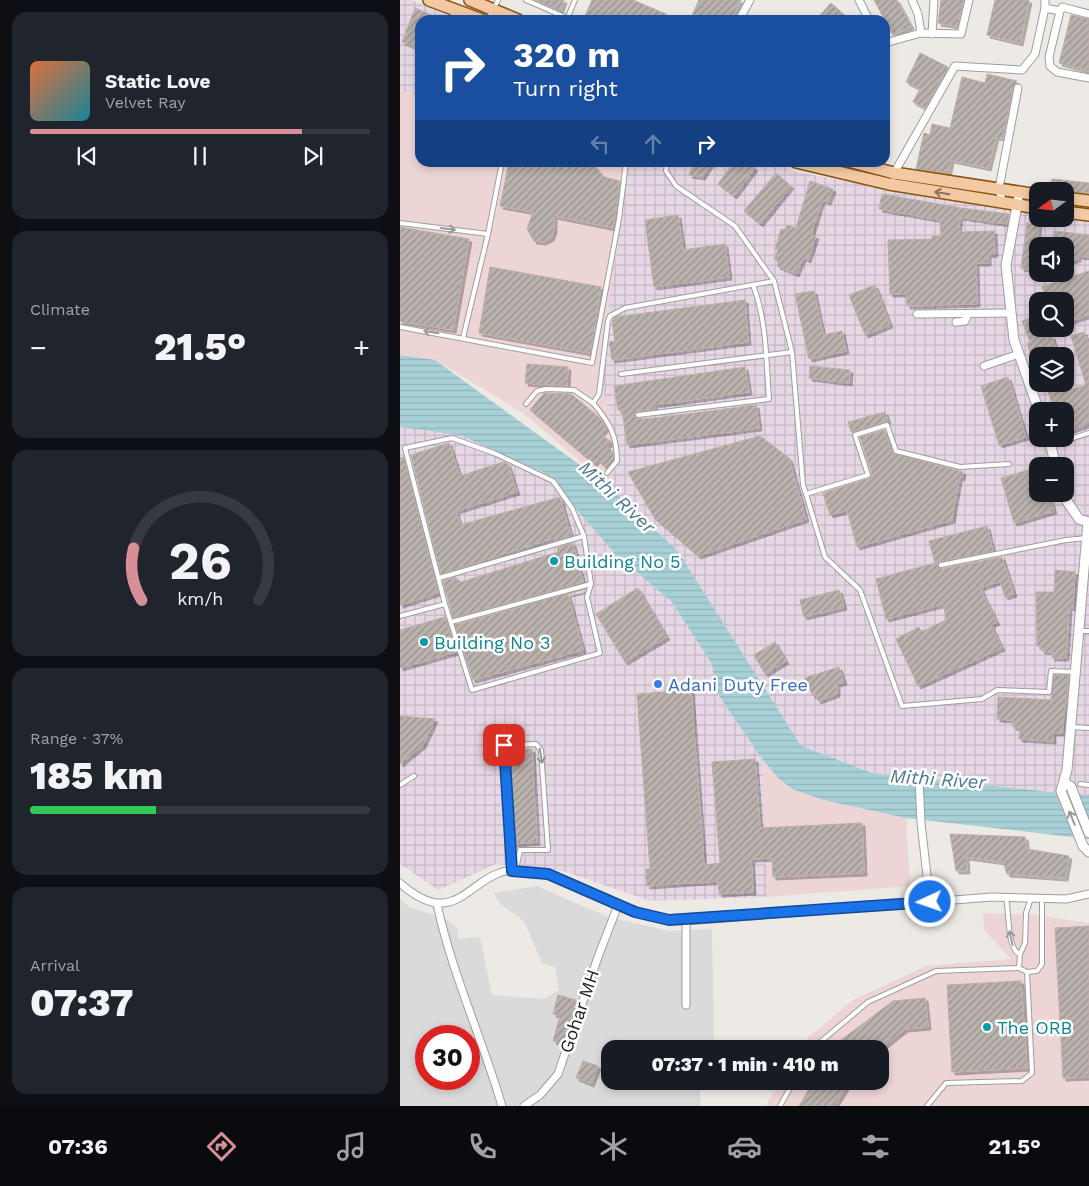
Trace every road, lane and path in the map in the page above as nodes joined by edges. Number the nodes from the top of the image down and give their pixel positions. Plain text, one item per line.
1 (429, 0) edge
2 (470, 0) edge
3 (526, 0) edge
4 (575, 0) edge
5 (750, 0) edge
6 (859, 0) edge
7 (912, 0) edge
8 (934, 0) edge
9 (969, 0) edge
10 (1044, 0) edge
11 (1045, 8) junction
12 (449, 9) edge
13 (493, 10) edge
14 (1060, 11) junction
15 (1089, 14) edge
16 (467, 15) edge
17 (506, 15) edge
18 (558, 15) edge
19 (569, 15) edge
20 (742, 15) edge
21 (866, 15) edge
22 (921, 33) junction
23 (932, 34) junction
24 (890, 42) edge
25 (1035, 54) junction
26 (1049, 57) junction
27 (1089, 78) edge
28 (1018, 88) dead end
29 (501, 167) edge
30 (625, 167) edge
31 (666, 167) edge
32 (817, 167) edge
33 (873, 167) edge
34 (894, 172) junction
35 (889, 184) junction
36 (996, 187) junction
37 (1029, 196) edge
38 (1019, 198) junction
39 (1074, 199) edge
40 (1089, 200) edge
41 (1002, 201) junction
42 (1029, 203) edge
43 (1074, 213) edge
44 (1089, 215) edge
45 (400, 223) edge
46 (488, 234) junction
47 (774, 280) junction
48 (753, 285) junction
49 (1011, 313) junction
50 (917, 314) dead end
51 (968, 314) junction
52 (956, 322) dead end
53 (400, 327) edge
54 (462, 338) junction
55 (792, 352) junction
56 (1019, 354) junction
57 (765, 357) junction
58 (984, 366) dead end
59 (622, 374) dead end
60 (1036, 402) edge
61 (594, 403) junction
62 (526, 404) dead end
63 (638, 414) dead end
64 (1089, 433) edge
65 (1074, 436) edge
66 (1010, 464) dead end
67 (607, 473) dead end
68 (806, 494) junction
69 (1067, 502) edge
70 (1089, 522) edge
71 (584, 536) junction
72 (1087, 538) junction
73 (941, 565) dead end
74 (439, 578) junction
75 (591, 584) junction
76 (443, 605) junction
77 (400, 616) edge
78 (451, 622) junction
79 (1079, 631) junction
80 (1089, 632) edge
81 (1075, 672) junction
82 (1071, 727) junction
83 (1089, 728) edge
84 (414, 776) dead end
85 (919, 780) dead end
86 (400, 785) edge
87 (1089, 785) edge
88 (1069, 786) junction
89 (1089, 833) edge
90 (1086, 849) edge
91 (514, 871) junction
92 (400, 883) edge
93 (1089, 894) edge
94 (1006, 898) junction
95 (1031, 898) junction
96 (1042, 898) junction
97 (930, 902) junction
98 (437, 904) junction
99 (618, 905) junction
100 (686, 921) junction
101 (1020, 954) junction
102 (1019, 968) junction
103 (1027, 972) junction
104 (686, 1005) dead end
105 (823, 1040) edge
106 (789, 1090) edge
107 (502, 1106) edge
108 (524, 1106) edge
109 (780, 1106) edge
110 (927, 1106) edge

1 - 12 main road
2 - 13 main road
3 - 18 lane
4 - 19 lane
5 - 20 street
6 - 21 street
7 - 22 street
8 - 23 street
9 - 23 street
10 - 11 street
11 - 14 street
11 - 25 street
12 - 16 main road
13 - 17 main road
14 - 15 street
14 - 26 street
22 - 23 street
22 - 24 street
25 - 26 street
25 - 34 street
26 - 27 street
28 - 36 street
29 - 46 lane
30 - 54 lane
31 - 47 lane
32 - 35 main road
33 - 34 main road
34 - 35 street
34 - 36 main road
41 -> 35 main road
36 - 38 main road
36 - 41 street
37 - 38 main road
38 - 41 main road
38 - 42 main road
38 - 49 street
39 - 40 main road
43 - 44 main road
45 -> 46 lane
46 - 54 lane
47 - 48 lane
47 - 55 lane
48 - 57 lane
48 - 61 lane
49 - 51 street
49 - 56 street
50 - 51 street
51 - 52 street
54 -> 53 lane
55 - 57 lane
55 - 68 lane
56 - 58 street
56 - 60 street
57 - 59 lane
57 - 63 lane
61 - 62 lane
61 - 67 lane
64 - 65 lane
66 - 68 lane
68 - 81 lane
69 - 70 street
70 - 72 street
71 - 74 lane
71 - 74 lane
71 - 75 lane
72 - 73 lane
72 - 79 street
74 - 76 lane
75 - 78 lane
75 - 78 lane
76 - 77 lane
76 - 78 lane
79 - 80 lane
79 - 81 street
81 - 82 street
82 - 83 lane
82 - 88 street
84 - 86 lane
85 - 97 street
87 - 88 lane
88 - 89 street
90 -> 88 street
91 -> 91 lane
91 - 98 street
91 - 99 street
92 - 98 street
93 - 96 street
94 - 95 street
94 - 97 street
101 -> 94 lane
95 - 96 street
95 - 101 lane
96 - 103 lane
97 - 100 street
98 - 107 street
99 - 100 street
99 - 108 street, Gohar MH
100 - 104 street
101 - 102 lane
102 - 103 lane
102 - 105 lane
103 - 110 lane
106 - 109 lane

